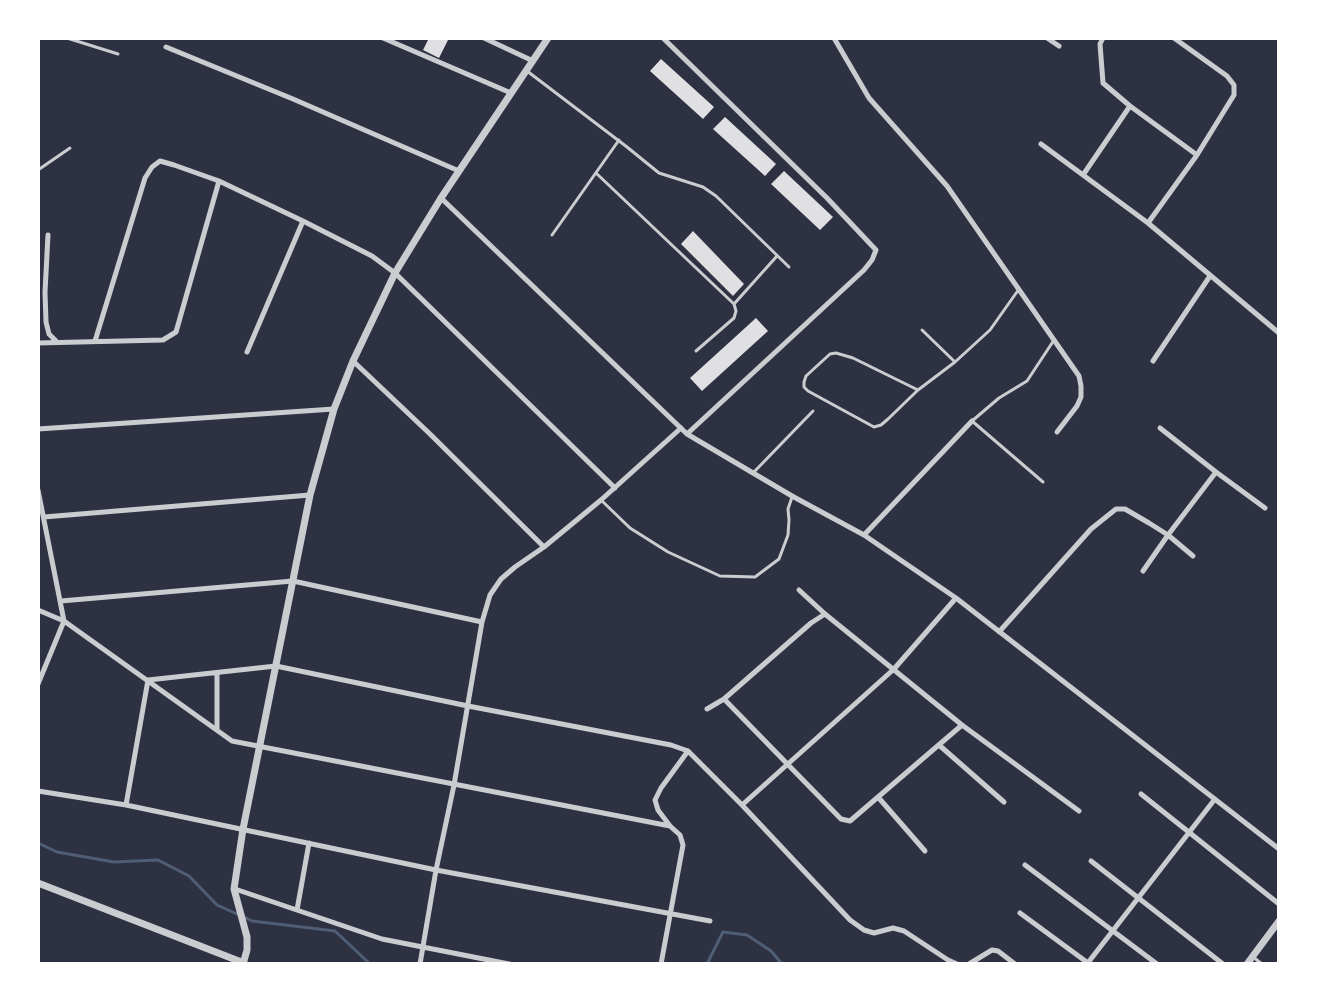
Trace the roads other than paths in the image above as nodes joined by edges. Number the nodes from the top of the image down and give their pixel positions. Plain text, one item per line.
1 (67, 38) edge
2 (383, 38) edge
3 (484, 38) edge
4 (548, 38) edge
5 (663, 38) edge
6 (1047, 38) edge
7 (1103, 38) edge
8 (1174, 38) edge
9 (837, 39) edge
10 (1059, 46) dead end
11 (166, 47) dead end
12 (118, 54) dead end
13 (533, 61) junction
14 (527, 71) junction
15 (511, 93) junction
16 (1130, 106) junction
17 (619, 140) junction
18 (1041, 144) dead end
19 (70, 148) dead end
20 (1197, 155) junction
21 (38, 170) edge
22 (459, 171) junction
23 (596, 173) junction
24 (1083, 175) junction
25 (219, 181) junction
26 (441, 198) junction
27 (303, 221) junction
28 (1148, 223) junction
29 (48, 235) dead end
30 (552, 235) dead end
31 (777, 256) junction
32 (789, 267) dead end
33 (395, 273) junction
34 (1210, 276) junction
35 (1019, 289) junction
36 (734, 304) junction
37 (922, 330) dead end
38 (1279, 333) edge
39 (1054, 340) junction
40 (95, 341) junction
41 (57, 342) junction
42 (38, 343) edge
43 (696, 351) dead end
44 (247, 352) dead end
45 (353, 361) junction
46 (1153, 361) dead end
47 (955, 362) junction
48 (918, 390) junction
49 (334, 409) junction
50 (813, 411) dead end
51 (972, 421) junction
52 (681, 428) junction
53 (1160, 428) dead end
54 (38, 429) edge
55 (1057, 432) dead end
56 (687, 434) junction
57 (1216, 472) junction
58 (753, 473) junction
59 (1043, 482) dead end
60 (615, 488) junction
61 (38, 490) edge
62 (310, 495) junction
63 (792, 496) junction
64 (601, 500) junction
65 (1265, 508) dead end
66 (44, 517) junction
67 (864, 535) junction
68 (1168, 535) junction
69 (544, 547) junction
70 (1193, 556) dead end
71 (1143, 571) dead end
72 (293, 581) junction
73 (799, 590) dead end
74 (956, 598) junction
75 (61, 601) junction
76 (38, 610) edge
77 (825, 614) junction
78 (64, 621) junction
79 (482, 622) junction
80 (999, 632) junction
81 (276, 666) junction
82 (894, 669) junction
83 (217, 673) junction
84 (148, 680) junction
85 (38, 684) edge
86 (724, 699) junction
87 (468, 706) junction
88 (707, 709) dead end
89 (962, 725) junction
90 (217, 731) junction
91 (939, 745) junction
92 (259, 747) junction
93 (688, 751) junction
94 (787, 763) junction
95 (454, 785) junction
96 (38, 791) edge
97 (1141, 794) dead end
98 (878, 797) junction
99 (1215, 799) junction
100 (1004, 802) dead end
101 (126, 805) junction
102 (742, 805) junction
103 (1079, 811) dead end
104 (670, 826) junction
105 (243, 829) junction
106 (1188, 833) junction
107 (309, 843) junction
108 (1279, 849) edge
109 (925, 851) dead end
110 (1091, 861) dead end
111 (1025, 865) dead end
112 (436, 870) junction
113 (38, 883) edge
114 (234, 889) junction
115 (1137, 899) junction
116 (1279, 904) edge
117 (297, 910) junction
118 (671, 913) junction
119 (1020, 913) dead end
120 (710, 921) dead end
121 (1279, 921) edge
122 (1113, 931) junction
123 (422, 948) junction
124 (1250, 960) edge
125 (1088, 963) edge
126 (244, 964) edge
127 (420, 964) edge
128 (509, 964) edge
129 (661, 964) edge
130 (957, 964) edge
131 (969, 964) edge
132 (1015, 964) edge
133 (1157, 964) edge
134 (1223, 964) edge
135 (1262, 964) edge

1 - 12 lane
2 - 15 street
3 - 13 street
4 - 13 street
5 - 56 street
6 - 10 street
7 - 16 street
8 - 20 street
9 - 35 street
11 - 22 street
13 - 14 street
14 - 15 street
14 - 17 lane
15 - 22 street
16 - 20 street
16 - 24 street
17 - 23 lane
17 - 31 lane
18 - 24 street
19 - 21 lane
20 - 28 street
22 - 26 street
23 - 30 lane
23 - 36 lane
24 - 28 street
25 - 27 street
25 - 40 street
25 - 40 street
26 - 33 street
26 - 52 street
27 - 33 street
27 - 44 street
28 - 34 street
29 - 41 street
31 - 32 lane
31 - 36 lane
33 - 45 street
33 - 60 street
34 - 38 street
34 - 46 street
35 - 39 street
35 - 47 lane
36 - 43 lane
37 - 47 lane
39 - 51 lane
39 - 55 street
40 - 41 street
41 - 42 street
45 - 49 street
45 - 69 street
47 - 48 lane
48 - 48 lane
49 - 54 street
49 - 62 street
50 - 58 lane
51 - 59 lane
51 - 67 street
52 - 56 street
52 - 60 street
53 - 57 street
56 - 58 street
57 - 65 street
57 - 68 street
58 - 63 street
60 - 64 street
61 - 66 street
62 - 66 street
62 - 72 street
63 - 64 lane
63 - 67 street
64 - 69 street
66 - 75 street
67 - 74 street
68 - 70 street
68 - 71 street
68 - 80 street
69 - 79 street
72 - 75 street
72 - 79 street
72 - 81 street
73 - 77 street
74 - 80 street
74 - 82 street
75 - 78 street
76 - 78 street
77 - 82 street
77 - 86 street
78 - 84 street
78 - 85 street
79 - 87 street
80 - 99 street
81 - 83 street
81 - 87 street
81 - 92 street
82 - 89 street
82 - 94 street
83 - 84 street
83 - 90 street
84 - 90 street
84 - 101 street
86 - 88 street
86 - 94 street
87 - 93 street
87 - 95 street
89 - 91 street
89 - 103 street
90 - 92 street
91 - 98 street
91 - 100 street
92 - 95 street
92 - 105 street
93 - 102 street
93 - 104 street
94 - 98 street
94 - 102 street
95 - 104 street
95 - 112 street
96 - 101 street
97 - 106 street
98 - 109 street
99 - 106 street
99 - 108 street
101 - 105 street
102 - 130 street
104 - 118 street
105 - 107 street
105 - 114 street
106 - 115 street
106 - 116 street
107 - 112 street
107 - 117 street
110 - 115 street
111 - 122 street
112 - 118 street
112 - 123 street
113 - 126 street
114 - 117 street
114 - 126 street
115 - 122 street
115 - 134 street
117 - 123 street
118 - 120 street
118 - 129 street
119 - 125 street
121 - 124 street
122 - 125 street
122 - 133 street
123 - 127 street
123 - 128 street
124 - 135 lane
131 - 132 street

